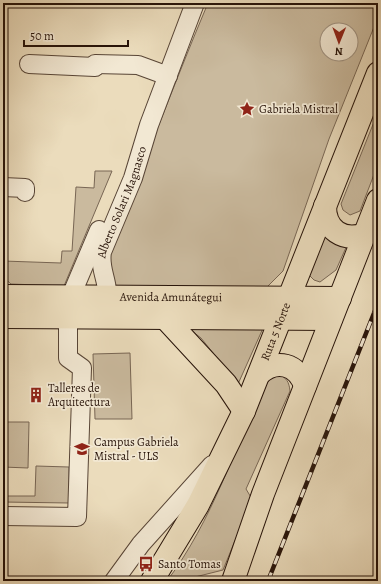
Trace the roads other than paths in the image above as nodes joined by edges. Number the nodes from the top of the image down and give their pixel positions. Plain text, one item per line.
1 (195, 3) edge
2 (28, 64) dead end
3 (378, 73) edge
4 (166, 80) junction
5 (149, 126) junction
6 (3, 187) edge
7 (25, 192) dead end
8 (378, 200) edge
9 (325, 206) junction
10 (365, 234) junction
11 (3, 296) edge
12 (71, 296) junction
13 (108, 296) junction
14 (289, 298) junction
15 (340, 298) junction
16 (3, 317) edge
17 (78, 317) junction
18 (165, 318) junction
19 (281, 319) junction
20 (331, 319) junction
21 (259, 374) junction
22 (305, 386) junction
23 (244, 411) junction
24 (226, 447) junction
25 (3, 516) edge
26 (114, 581) edge
27 (152, 581) edge
28 (230, 581) edge

1 - 4 street, Alberto Solari Magnasco
2 - 4 street
3 - 9 main road, Ruta 5 Norte
4 - 5 street, Alberto Solari Magnasco
5 - 12 street, Alberto Solari Magnasco
5 - 13 street, Alberto Solari Magnasco
6 - 7 street
8 - 10 main road
9 - 10 main road
9 - 14 main road, Ruta 5 Norte
10 - 15 main road
11 - 12 main road, Avenida Amunátegui
12 - 13 main road, Avenida Amunátegui
13 - 14 main road, Avenida Amunátegui
13 - 17 street
14 - 15 main road, Avenida Amunátegui
14 - 19 main road, Ruta 5 Norte
15 - 20 main road
16 - 17 main road, Avenida Amunátegui
17 - 18 main road, Avenida Amunátegui
17 - 25 street
18 - 19 main road, Avenida Amunátegui
18 - 23 main road
19 - 20 main road, Avenida Amunátegui
19 - 21 main road, Ruta 5 Norte
20 - 22 main road
21 - 22 main road
21 - 23 main road, Ruta 5 Norte
22 - 28 main road
23 - 24 main road, Ruta 5 Norte
24 - 26 street
24 - 27 main road, Ruta 5 Norte

